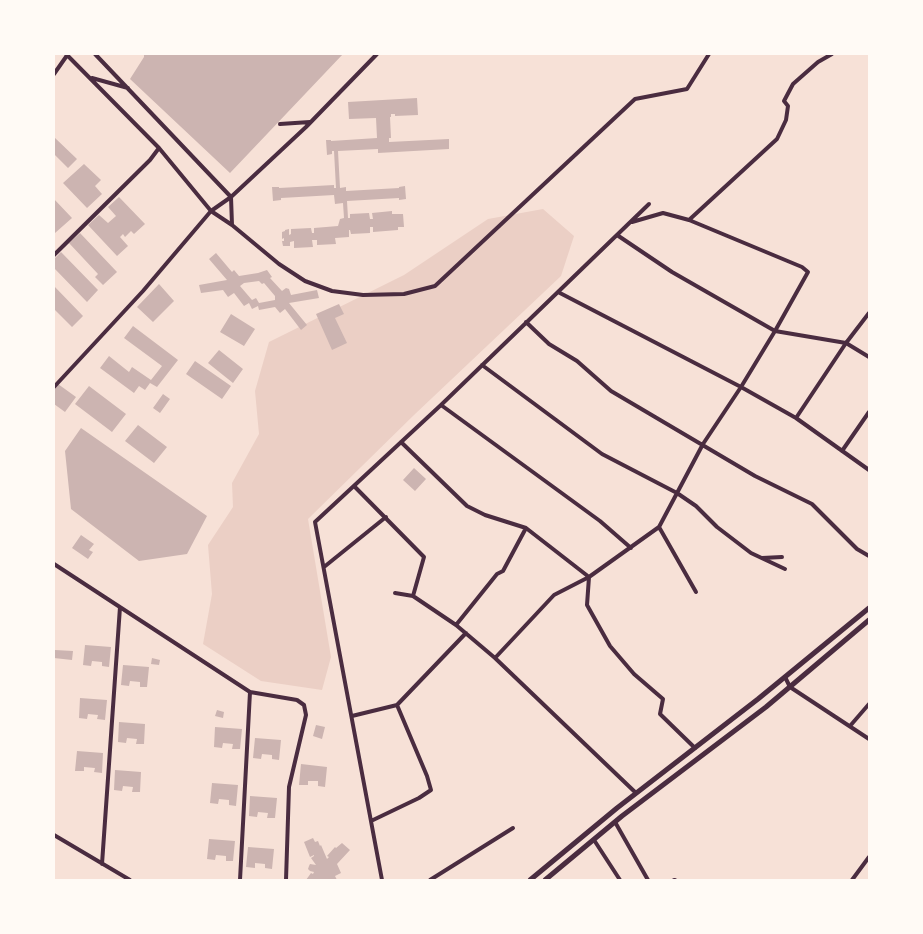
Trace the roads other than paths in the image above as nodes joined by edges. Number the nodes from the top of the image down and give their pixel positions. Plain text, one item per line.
1 (67, 54) edge
2 (95, 54) edge
3 (377, 54) edge
4 (709, 54) edge
5 (832, 54) edge
6 (54, 74) edge
7 (90, 78) junction
8 (128, 88) junction
9 (310, 122) junction
10 (280, 124) dead end
11 (159, 148) junction
12 (231, 197) junction
13 (649, 204) dead end
14 (211, 212) junction
15 (690, 220) junction
16 (630, 223) junction
17 (232, 225) junction
18 (617, 235) junction
19 (54, 255) edge
20 (558, 292) junction
21 (869, 313) edge
22 (526, 322) junction
23 (775, 331) junction
24 (846, 343) junction
25 (869, 358) edge
26 (482, 365) junction
27 (54, 387) edge
28 (741, 387) junction
29 (441, 405) junction
30 (869, 412) edge
31 (796, 418) junction
32 (401, 442) junction
33 (702, 444) junction
34 (842, 451) junction
35 (869, 470) edge
36 (354, 486) junction
37 (677, 493) junction
38 (386, 517) junction
39 (659, 527) junction
40 (526, 528) junction
41 (632, 548) junction
42 (869, 556) edge
43 (782, 557) dead end
44 (762, 558) junction
45 (54, 564) edge
46 (324, 567) junction
47 (785, 569) dead end
48 (589, 577) junction
49 (696, 592) dead end
50 (395, 593) dead end
51 (413, 596) junction
52 (120, 607) junction
53 (869, 608) edge
54 (869, 620) edge
55 (456, 625) junction
56 (466, 633) junction
57 (495, 658) junction
58 (785, 677) junction
59 (790, 686) junction
60 (250, 692) junction
61 (869, 704) edge
62 (397, 705) junction
63 (352, 716) junction
64 (850, 726) junction
65 (869, 739) edge
66 (695, 748) junction
67 (636, 793) junction
68 (371, 821) junction
69 (615, 822) junction
70 (512, 828) dead end
71 (54, 835) edge
72 (594, 840) junction
73 (869, 857) edge
74 (102, 864) junction
75 (551, 878) edge
76 (130, 880) edge
77 (240, 880) edge
78 (286, 880) edge
79 (382, 880) edge
80 (430, 880) edge
81 (530, 880) edge
82 (545, 880) edge
83 (620, 880) edge
84 (648, 880) edge
85 (852, 880) edge

1 - 6 street
1 - 7 street
2 - 8 street
3 - 9 street
4 - 17 street
5 - 15 street
7 - 8 street
7 - 11 street
8 - 12 street
9 - 10 street
9 - 12 street
11 - 14 street
11 - 19 street
12 - 14 street
12 - 17 street
13 - 16 street
14 - 17 street
14 - 27 street
15 - 16 street
15 - 23 street
16 - 18 street
18 - 20 street
18 - 23 street
20 - 22 street
20 - 28 street
21 - 24 street
22 - 26 street
22 - 33 street
23 - 24 street
23 - 28 street
24 - 25 street
24 - 31 street
26 - 29 street
26 - 37 street
28 - 31 street
28 - 33 street
29 - 32 street
29 - 41 street
30 - 34 street
31 - 34 street
32 - 36 street
32 - 40 street
33 - 37 street
33 - 42 street
34 - 35 street
36 - 38 street
36 - 46 street
37 - 39 street
37 - 44 street
38 - 46 street
38 - 51 street
39 - 41 street
39 - 49 street
40 - 48 street
40 - 55 street
41 - 48 street
43 - 44 street
44 - 47 street
45 - 52 street
46 - 63 street
48 - 57 street
48 - 66 street
50 - 51 street
51 - 55 street
52 - 60 street
52 - 74 street
53 - 58 street
54 - 59 street
55 - 56 street
56 - 57 street
56 - 62 street
57 - 67 street
58 - 59 street
58 - 66 street
59 - 64 street
59 - 69 street
60 - 77 street
60 - 78 street
61 - 64 street
62 - 63 street
62 - 68 street
63 - 68 street
64 - 65 street
66 - 67 street
67 - 81 street
68 - 79 street
69 - 72 street
69 - 84 street
70 - 80 street
71 - 74 street
72 - 75 street
72 - 83 street
73 - 85 street
74 - 76 street
75 - 82 street

